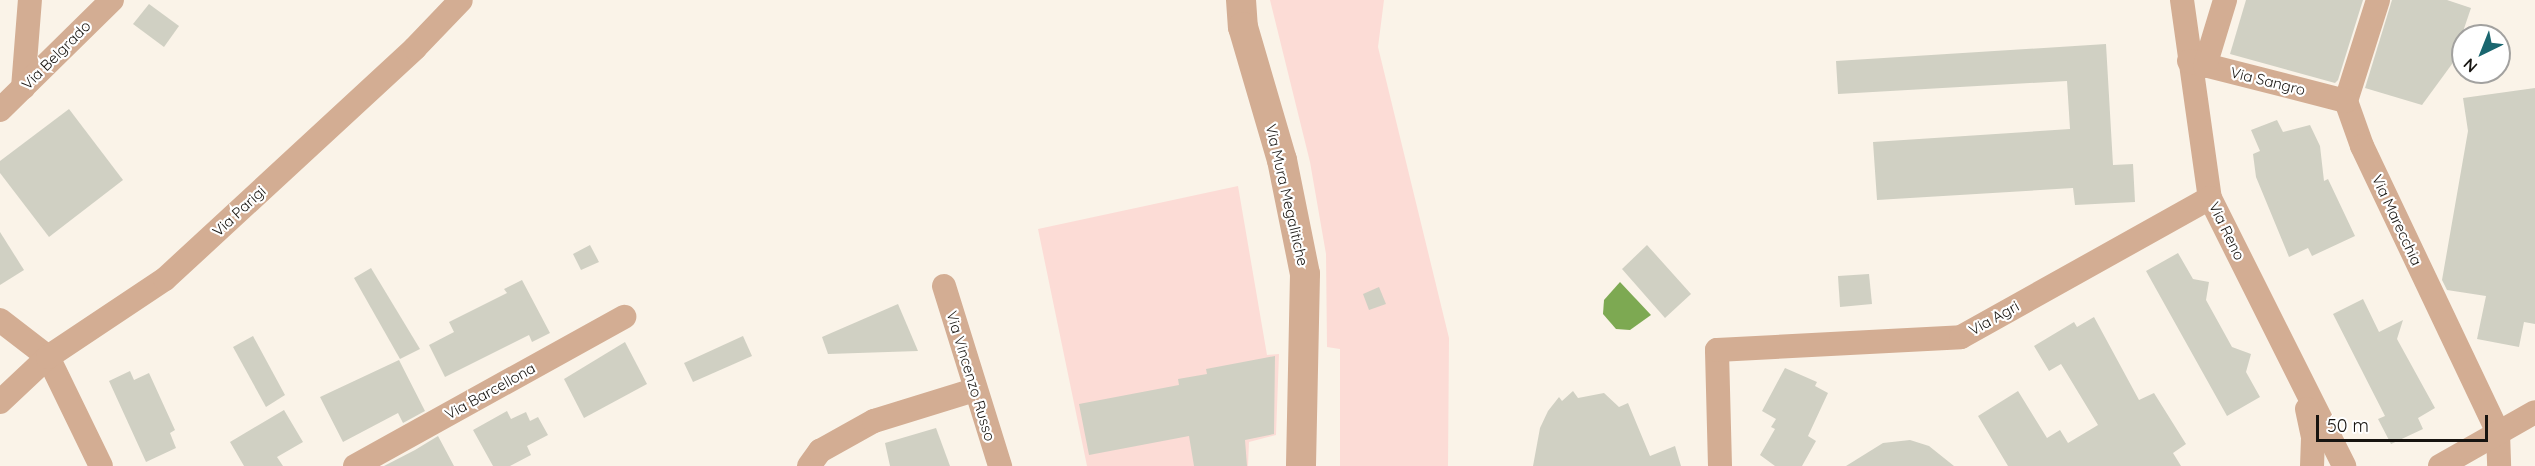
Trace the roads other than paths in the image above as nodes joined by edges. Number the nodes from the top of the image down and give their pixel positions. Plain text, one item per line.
1 (30, 0) edge
2 (112, 0) edge
3 (461, 0) edge
4 (1241, 0) edge
5 (2182, 0) edge
6 (2225, 0) edge
7 (2378, 0) edge
8 (2197, 63) junction
9 (24, 88) junction
10 (2346, 100) junction
11 (0, 110) edge
12 (2210, 198) junction
13 (944, 286) dead end
14 (624, 317) dead end
15 (0, 320) edge
16 (48, 357) junction
17 (2300, 378) junction
18 (974, 390) junction
19 (0, 402) edge
20 (2535, 412) edge
21 (2498, 433) junction
22 (101, 466) edge
23 (355, 466) edge
24 (809, 466) edge
25 (1000, 466) edge
26 (1301, 466) edge
27 (1720, 466) edge
28 (2312, 466) edge
29 (2344, 466) edge
30 (2440, 466) edge
31 (2499, 466) edge

1 - 9 street
2 - 9 street, Via Belgrado
3 - 16 street, Via Parigi
4 - 26 street, Via Mura Megalitiche
5 - 8 street, Via Reno
6 - 8 street
7 - 10 street
8 - 10 street, Via Sangro
8 - 12 street, Via Reno
9 - 11 street, Via Belgrado
10 - 21 street, Via Marecchia
12 - 17 street, Via Reno
12 - 27 street, Via Agri
13 - 18 street, Via Vincenzo Russo
14 - 23 street, Via Barcellona
15 - 16 street
16 - 19 street, Via Parigi
16 - 22 street
17 - 28 street, Via Reno
17 - 29 street, Via Reno
18 - 24 street
18 - 25 street, Via Vincenzo Russo
20 - 21 street
21 - 30 street
21 - 31 street

